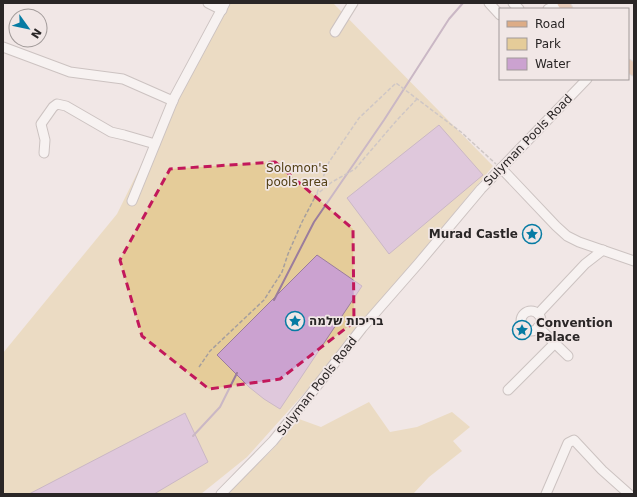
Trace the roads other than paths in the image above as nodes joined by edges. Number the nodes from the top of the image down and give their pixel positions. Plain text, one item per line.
1 (208, 3) edge
2 (353, 3) edge
3 (489, 3) edge
4 (562, 3) edge
5 (224, 6) edge
6 (550, 8) edge
7 (499, 13) edge
8 (335, 32) dead end
9 (3, 48) edge
10 (586, 80) edge
11 (172, 101) junction
12 (155, 144) junction
13 (44, 153) dead end
14 (501, 168) junction
15 (132, 200) dead end
16 (603, 250) junction
17 (634, 261) edge
18 (538, 314) junction
19 (538, 327) junction
20 (555, 343) junction
21 (568, 356) dead end
22 (508, 390) dead end
23 (221, 494) edge
24 (546, 494) edge
25 (629, 494) edge

1 - 5 street
2 - 8 street
3 - 7 street
4 - 6 street
5 - 11 street
9 - 11 street
10 - 14 street, Sulyman Pools Road
11 - 12 street
12 - 13 street
12 - 15 street
14 - 16 street
14 - 23 street, Sulyman Pools Road
16 - 17 street
16 - 18 street
18 - 19 street
18 - 19 street
19 - 20 street
20 - 21 street
20 - 22 street
24 - 25 street

